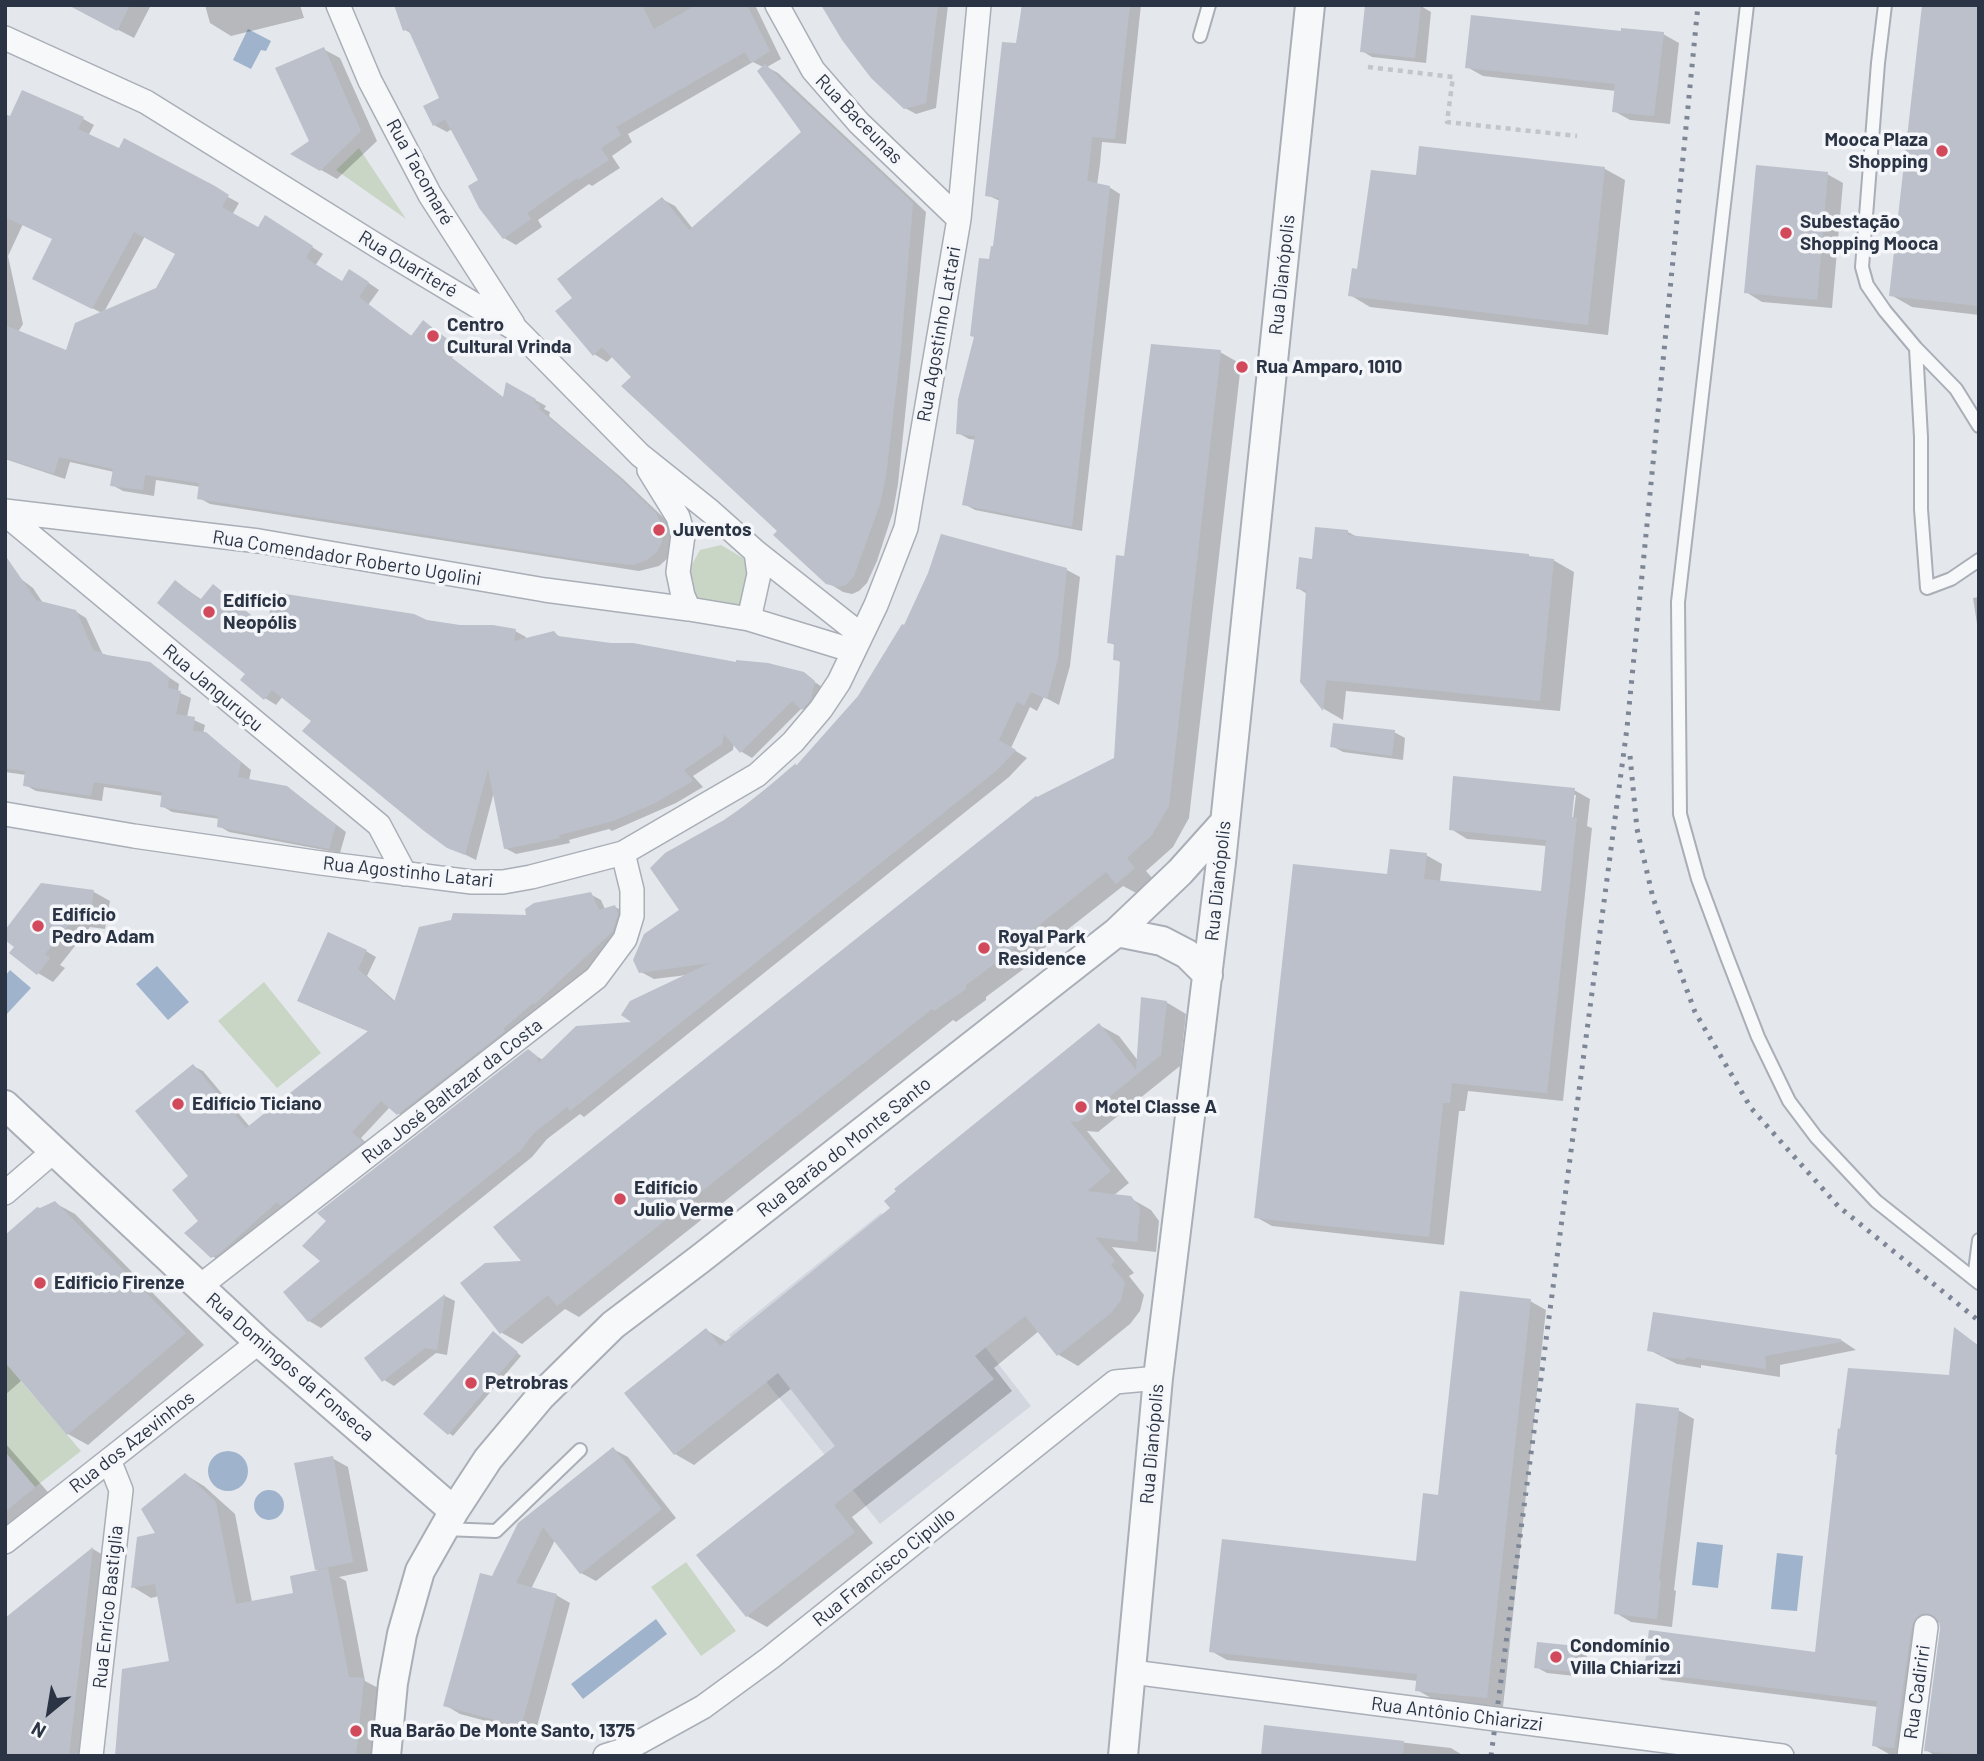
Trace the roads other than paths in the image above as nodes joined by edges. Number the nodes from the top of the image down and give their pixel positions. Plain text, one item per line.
1 (338, 5) edge
2 (777, 5) edge
3 (979, 5) edge
4 (1209, 5) edge
5 (1310, 5) edge
6 (1747, 5) edge
7 (1885, 5) edge
8 (1200, 36) dead end
9 (5, 38) edge
10 (959, 219) junction
11 (517, 330) junction
12 (1916, 348) junction
13 (1979, 426) edge
14 (640, 455) junction
15 (5, 513) edge
16 (756, 552) junction
17 (1979, 560) edge
18 (689, 609) junction
19 (749, 619) junction
20 (857, 643) junction
21 (5, 814) edge
22 (1224, 823) junction
23 (623, 853) junction
24 (405, 874) junction
25 (1117, 932) junction
26 (1208, 975) junction
27 (5, 1105) edge
28 (54, 1151) junction
29 (5, 1193) edge
30 (1979, 1240) edge
31 (1976, 1281) edge
32 (199, 1287) junction
33 (259, 1342) junction
34 (1158, 1378) junction
35 (580, 1450) dead end
36 (109, 1460) junction
37 (449, 1520) junction
38 (5, 1542) edge
39 (1926, 1627) dead end
40 (1132, 1672) junction
41 (91, 1756) edge
42 (386, 1756) edge
43 (605, 1756) edge
44 (1123, 1756) edge
45 (1782, 1756) edge
46 (1909, 1756) edge

1 - 11 street, Rua Tacomaré
2 - 10 street, Rua Baceunas
3 - 10 street, Rua Agostinho Lattari
4 - 8 lane
5 - 22 street, Rua Dianópolis
6 - 31 lane
7 - 12 lane
9 - 11 street, Rua Quariteré
10 - 20 street, Rua Agostinho Lattari
11 - 14 street, Rua Quariteré
12 - 13 lane
12 - 17 lane
14 - 16 street, Rua Quariteré
14 - 18 street
15 - 18 street, Rua Comendador Roberto Ugolini
15 - 24 street, Rua Janguruçu
16 - 19 street
16 - 20 street, Rua Quariteré
18 - 19 street, Rua Comendador Roberto Ugolini
19 - 20 street, Rua Comendador Roberto Ugolini
20 - 23 street, Rua Agostinho Latari
21 - 24 street, Rua Agostinho Latari
22 - 25 street, Rua Barão do Monte Santo
22 - 26 street, Rua Dianópolis
23 - 24 street, Rua Agostinho Latari
23 - 32 street, Rua José Baltazar da Costa
25 - 26 street
25 - 37 street, Rua Barão do Monte Santo
26 - 34 street, Rua Dianópolis
27 - 28 street, Rua Domingos da Fonseca
28 - 29 street
28 - 32 street, Rua Domingos da Fonseca
30 - 31 lane
32 - 33 street, Rua Domingos da Fonseca
33 - 36 street, Rua dos Azevinhos
33 - 37 street, Rua Domingos da Fonseca
34 - 40 street, Rua Dianópolis
34 - 43 street, Rua Francisco Cipullo
35 - 37 lane
36 - 38 street, Rua dos Azevinhos
36 - 41 street, Rua Enrico Bastiglia
37 - 42 street, Rua Barão do Monte Santo
39 - 46 street, Rua Cadiriri
40 - 44 street, Rua Dianópolis
40 - 45 street, Rua Antônio Chiarizzi

